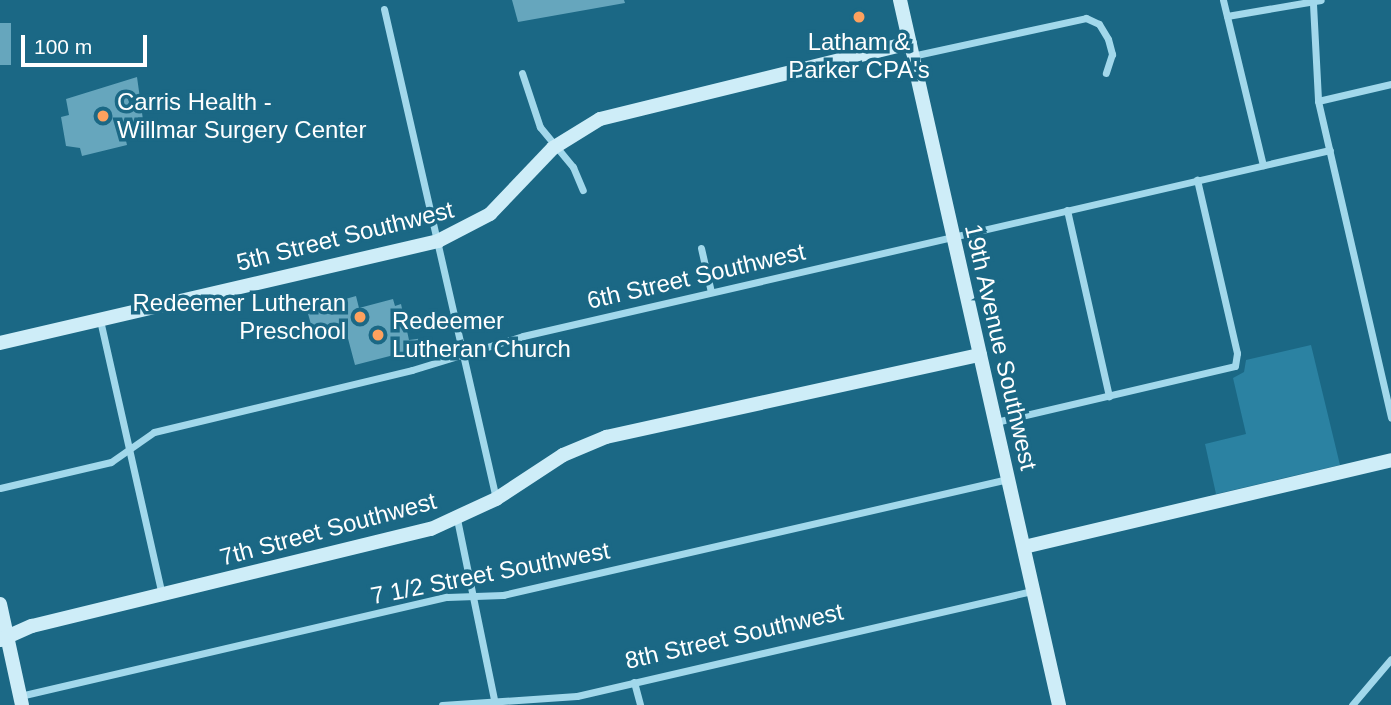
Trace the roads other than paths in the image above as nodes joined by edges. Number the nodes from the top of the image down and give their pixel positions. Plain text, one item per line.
1 (900, 0) edge
2 (1223, 0) edge
3 (1291, 0) edge
4 (1321, 0) edge
5 (1313, 4) junction
6 (384, 9) dead end
7 (1227, 16) junction
8 (911, 49) junction
9 (522, 73) dead end
10 (1107, 74) dead end
11 (1391, 84) edge
12 (1318, 102) junction
13 (553, 148) junction
14 (1330, 150) junction
15 (1263, 164) junction
16 (1197, 180) junction
17 (583, 190) dead end
18 (1067, 210) junction
19 (953, 236) junction
20 (438, 241) junction
21 (701, 247) dead end
22 (711, 292) junction
23 (100, 319) junction
24 (0, 343) edge
25 (463, 354) junction
26 (980, 355) junction
27 (1109, 396) junction
28 (1391, 418) edge
29 (995, 422) junction
30 (129, 449) junction
31 (1391, 460) edge
32 (1008, 479) junction
33 (0, 488) edge
34 (496, 499) junction
35 (457, 519) junction
36 (1024, 547) junction
37 (1034, 591) junction
38 (162, 595) junction
39 (475, 596) junction
40 (0, 604) edge
41 (4, 638) edge
42 (1391, 659) edge
43 (634, 682) junction
44 (494, 699) junction
45 (21, 701) edge
46 (443, 705) edge
47 (640, 705) edge
48 (1059, 705) edge
49 (1352, 705) edge

1 - 8 street, 19th Avenue Southwest
2 - 7 street
3 - 5 street
3 - 7 street
4 - 5 street
5 - 12 street
6 - 20 street
7 - 15 street
8 - 10 street, 5th Street Southwest
8 - 13 street, 5th Street Southwest
8 - 19 street, 19th Avenue Southwest
9 - 13 street
11 - 12 street
12 - 14 street
13 - 17 street
13 - 20 street, 5th Street Southwest
14 - 15 street, 6th Street Southwest
14 - 28 street
15 - 16 street, 6th Street Southwest
16 - 18 street, 6th Street Southwest
16 - 27 street
18 - 19 street, 6th Street Southwest
18 - 27 street
19 - 22 street, 6th Street Southwest
19 - 26 street, 19th Avenue Southwest
20 - 23 street, 5th Street Southwest
20 - 25 street
21 - 22 street
22 - 25 street, 6th Street Southwest
23 - 24 street, 5th Street Southwest
23 - 30 street
25 - 30 street, 6th Street Southwest
25 - 34 street
26 - 29 street, 19th Avenue Southwest
26 - 34 street, 7th Street Southwest
27 - 29 street
29 - 32 street, 19th Avenue Southwest
30 - 33 street, 6th Street Southwest
30 - 38 street
31 - 36 street
32 - 36 street, 19th Avenue Southwest
32 - 39 street, 7 1/2 Street Southwest
34 - 35 street, 7th Street Southwest
35 - 38 street, 7th Street Southwest
35 - 39 street
36 - 37 street, 19th Avenue Southwest
37 - 43 street, 8th Street Southwest
37 - 48 street, 19th Avenue Southwest
38 - 41 street, 7th Street Southwest
39 - 44 street
39 - 45 street, 7 1/2 Street Southwest
40 - 41 street
41 - 45 street
42 - 49 street
43 - 44 street, 8th Street Southwest
43 - 47 street
44 - 46 street, 8th Street Southwest

